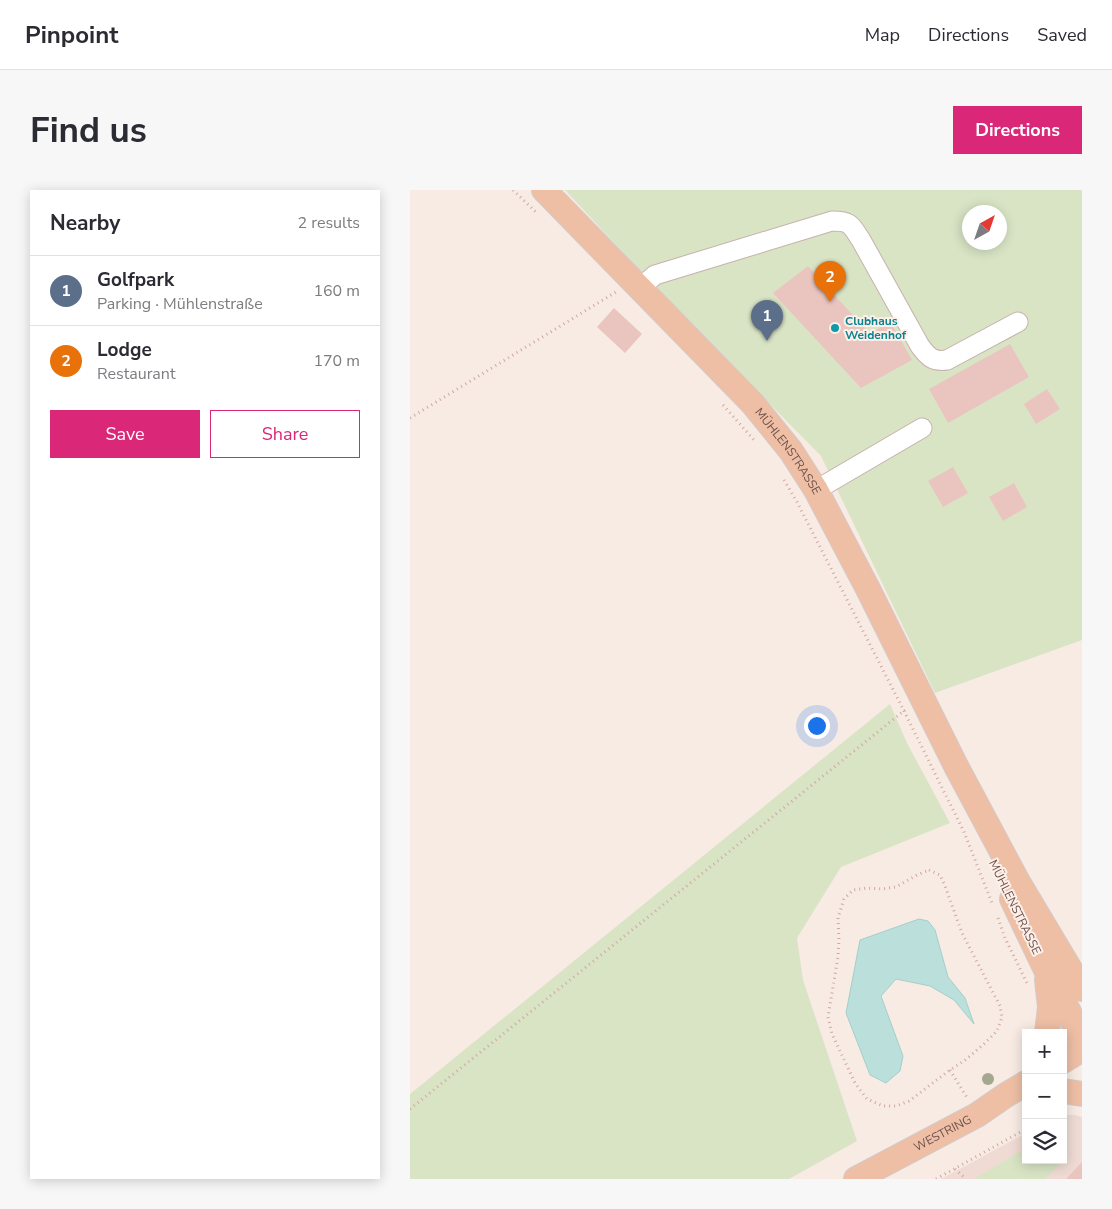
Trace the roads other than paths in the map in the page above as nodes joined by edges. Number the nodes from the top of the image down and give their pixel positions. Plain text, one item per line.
1 (544, 190) edge
2 (636, 284) junction
3 (1018, 322) dead end
4 (922, 428) dead end
5 (816, 490) junction
6 (956, 766) junction
7 (1045, 968) junction
8 (1078, 980) edge
9 (1047, 1029) edge
10 (1082, 1044) edge
11 (1082, 1049) edge
12 (1067, 1058) edge
13 (1025, 1074) edge
14 (1019, 1090) edge
15 (1067, 1092) edge
16 (1082, 1094) edge
17 (856, 1179) edge

1 - 2 main road, MÜHLENSTRASSE
2 - 3 lane
2 - 5 main road, MÜHLENSTRASSE
4 - 5 lane
5 - 6 main road, MÜHLENSTRASSE
6 - 7 main road, MÜHLENSTRASSE
6 - 8 main road, MÜHLENSTRASSE
7 - 9 main road
7 - 10 main road, MÜHLENSTRASSE
11 - 12 main road
13 - 14 main road, WESTRING
14 - 17 main road, WESTRING
15 - 16 main road

